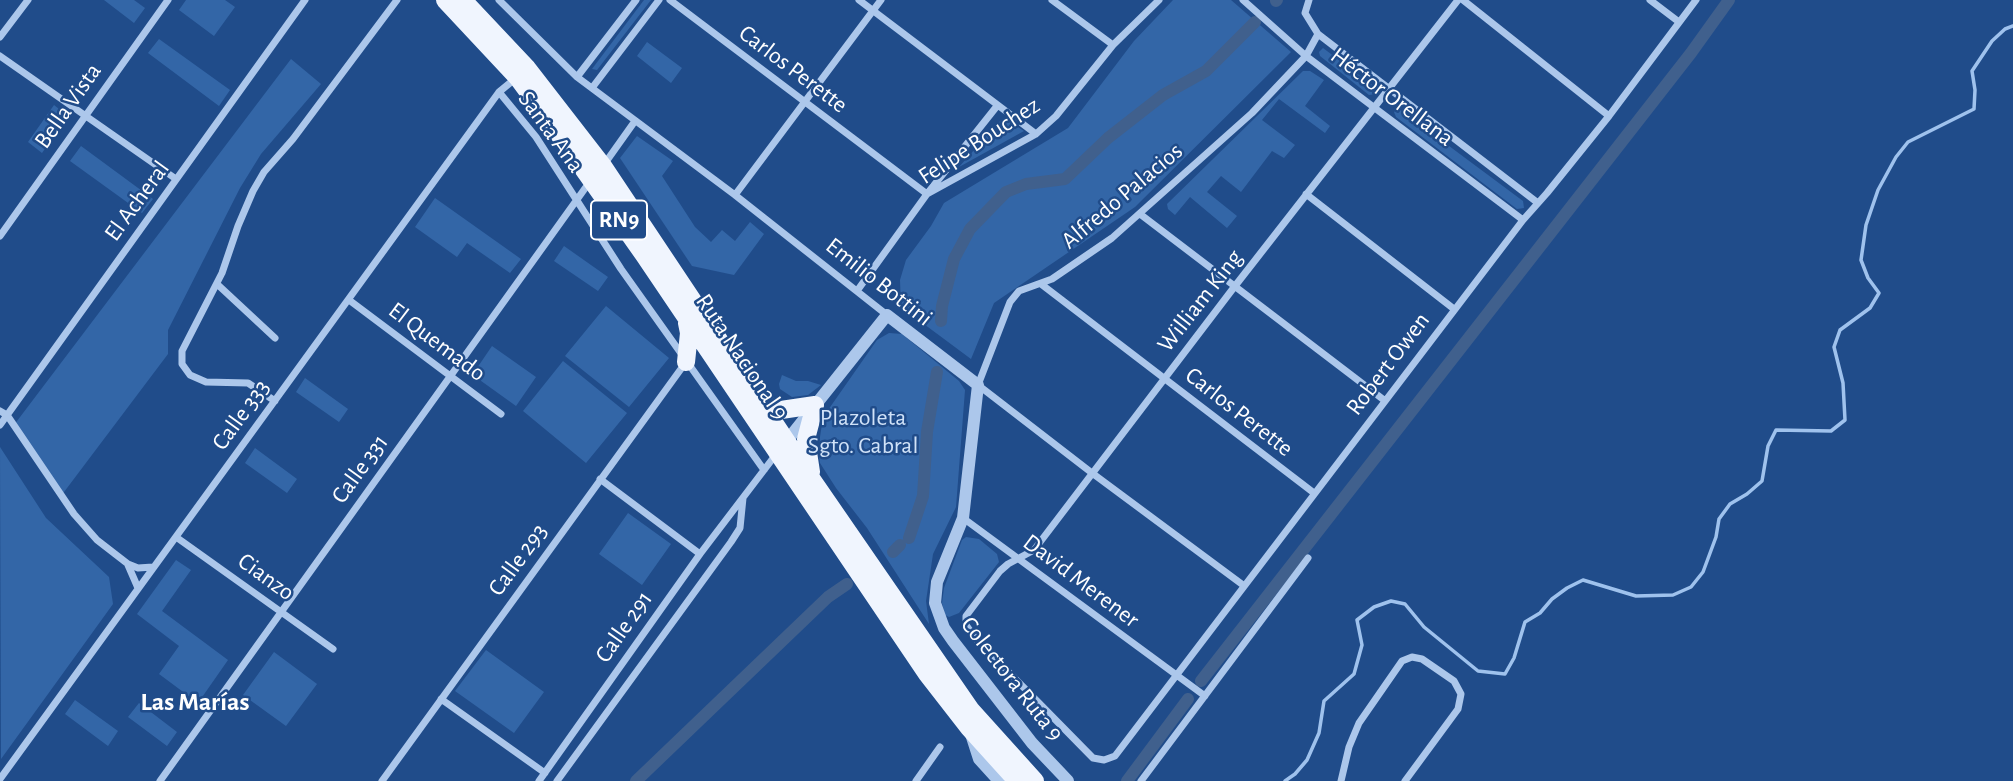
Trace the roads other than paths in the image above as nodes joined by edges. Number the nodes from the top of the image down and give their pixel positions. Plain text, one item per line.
1 (28, 0) edge
2 (168, 0) edge
3 (306, 0) edge
4 (397, 0) edge
5 (445, 0) edge
6 (463, 0) edge
7 (499, 0) edge
8 (636, 0) edge
9 (659, 0) edge
10 (670, 0) edge
11 (859, 0) edge
12 (881, 0) edge
13 (1052, 0) edge
14 (1159, 0) edge
15 (1243, 0) edge
16 (1309, 0) edge
17 (1460, 0) edge
18 (1650, 0) edge
19 (1696, 0) edge
20 (873, 11) junction
21 (1679, 22) junction
22 (1318, 34) junction
23 (0, 37) edge
24 (1113, 46) junction
25 (0, 56) edge
26 (1306, 56) junction
27 (577, 77) junction
28 (517, 78) junction
29 (592, 88) junction
30 (1389, 88) junction
31 (499, 92) junction
32 (804, 102) junction
33 (997, 106) junction
34 (1374, 107) junction
35 (85, 114) junction
36 (1609, 116) junction
37 (635, 121) junction
38 (1036, 134) junction
39 (597, 173) junction
40 (176, 179) junction
41 (926, 194) junction
42 (1307, 194) junction
43 (735, 195) junction
44 (576, 201) junction
45 (1538, 203) junction
46 (1140, 214) junction
47 (1523, 220) junction
48 (0, 236) edge
49 (216, 284) junction
50 (1041, 284) junction
51 (1235, 286) junction
52 (858, 291) junction
53 (349, 300) junction
54 (1454, 309) junction
55 (887, 315) junction
56 (687, 320) junction
57 (275, 338) dead end
58 (686, 362) junction
59 (451, 376) junction
60 (1164, 378) junction
61 (978, 385) junction
62 (758, 397) junction
63 (1384, 400) junction
64 (275, 401) junction
65 (815, 405) junction
66 (3, 413) edge
67 (501, 414) dead end
68 (0, 425) edge
69 (782, 448) junction
70 (764, 470) junction
71 (1092, 473) junction
72 (600, 480) junction
73 (813, 481) junction
74 (1314, 493) junction
75 (743, 498) junction
76 (963, 518) junction
77 (176, 537) junction
78 (700, 554) junction
79 (1018, 558) junction
80 (1308, 558) dead end
81 (128, 564) junction
82 (153, 567) junction
83 (1244, 585) junction
84 (138, 588) junction
85 (282, 612) junction
86 (333, 649) dead end
87 (1175, 675) junction
88 (1205, 696) junction
89 (441, 699) junction
90 (969, 728) junction
91 (940, 747) dead end
92 (1115, 756) joint
93 (545, 773) junction
94 (1, 775) edge
95 (12, 781) edge
96 (160, 781) edge
97 (382, 781) edge
98 (539, 781) edge
99 (557, 781) edge
100 (916, 781) edge
101 (999, 781) edge
102 (1017, 781) edge
103 (1035, 781) edge
104 (1068, 781) edge
105 (1141, 781) edge
106 (1341, 781) edge
107 (1405, 781) edge

1 - 23 street
2 - 35 street, Bella Vista
3 - 40 street, El Acheral
4 - 49 street
5 - 28 main road, Ruta Nacional 9 / RN9
6 - 39 main road, Ruta Nacional 9 / RN9
7 - 27 street, Emilio Bottini
8 - 27 street
9 - 29 street
10 - 32 street, Carlos Perette
11 - 20 street
12 - 20 street
13 - 24 street
14 - 24 street, Felipe Bouchez
15 - 26 street, Héctor Orellana
16 - 22 street
17 - 30 street, William King
17 - 36 street
18 - 21 street
19 - 21 street, Robert Owen
20 - 32 street
20 - 33 street
21 - 36 street, Robert Owen
22 - 26 street, Alfredo Palacios
22 - 30 street, Héctor Orellana
24 - 38 street, Felipe Bouchez
25 - 35 street
26 - 34 street, Héctor Orellana
26 - 46 street, Alfredo Palacios
27 - 29 street, Emilio Bottini
28 - 31 street, Calle 333
28 - 39 main road, Ruta Nacional 9 / RN9
29 - 37 street, Emilio Bottini
30 - 34 street, William King
30 - 45 street, Héctor Orellana
31 - 44 street, Santa Ana
31 - 53 street, Calle 333
32 - 41 street, Carlos Perette
32 - 43 street
33 - 38 street
33 - 41 street
34 - 42 street, William King
34 - 47 street, Héctor Orellana
35 - 40 street
35 - 48 street, Bella Vista
36 - 45 street, Robert Owen
37 - 39 street, Calle 331
37 - 43 street, Emilio Bottini
38 - 41 street, Felipe Bouchez
39 - 44 street, Calle 331
39 - 56 main road, Ruta Nacional 9 / RN9
39 - 62 main road, Ruta Nacional 9 / RN9
40 - 66 street, El Acheral
41 - 52 street, Felipe Bouchez
42 - 51 street, William King
42 - 54 street
43 - 52 street, Emilio Bottini
44 - 58 street, Santa Ana
44 - 59 street, Calle 331
45 - 47 street, Robert Owen
46 - 50 street, Alfredo Palacios
46 - 51 street
47 - 54 street, Robert Owen
49 - 57 street
49 - 64 street
50 - 60 street, Carlos Perette
50 - 61 street, Alfredo Palacios
51 - 60 street, William King
51 - 63 street
52 - 55 street, Emilio Bottini
53 - 59 street, El Quemado
53 - 64 street, Calle 333
54 - 63 street, Robert Owen
55 - 61 street, Emilio Bottini
55 - 65 street
56 - 58 main road
56 - 69 main road, Ruta Nacional 9 / RN9
58 - 70 street, Santa Ana
58 - 72 street, Calle 293
59 - 67 street, El Quemado
59 - 85 street, Calle 331
60 - 71 street, William King
60 - 74 street, Carlos Perette
61 - 71 street, Emilio Bottini
61 - 76 street, Alfredo Palacios
62 - 65 main road
62 - 69 main road, Ruta Nacional 9 / RN9
63 - 74 street, Robert Owen
64 - 77 street, Calle 333
65 - 69 street
65 - 73 main road
66 - 68 street, El Acheral
66 - 81 street
69 - 70 street, Calle 291
69 - 73 main road, Ruta Nacional 9 / RN9
69 - 90 main road, Ruta Nacional 9 / RN9
70 - 75 street, Calle 291
71 - 79 street, William King
71 - 83 street, Emilio Bottini
72 - 78 street
72 - 89 street, Calle 293
73 - 103 main road, Ruta Nacional 9 / RN9
74 - 83 street, Robert Owen
75 - 78 street, Calle 291
75 - 99 street, Calle 291
76 - 79 street, David Merener
76 - 104 street, Colectora Ruta 9
77 - 82 street, Calle 333
77 - 85 street, Cianzo
78 - 93 street, Calle 291
79 - 87 street, David Merener
79 - 92 street, William King
80 - 88 street
81 - 82 street
81 - 84 street
82 - 84 street, Calle 333
83 - 87 street, Robert Owen
84 - 94 street, Calle 333
85 - 86 street, Cianzo
85 - 96 street, Calle 331
87 - 88 street, David Merener
87 - 92 street, Robert Owen
88 - 105 street
89 - 93 street
89 - 97 street, Calle 293
90 - 101 street
90 - 102 main road, Ruta Nacional 9 / RN9
91 - 100 street
93 - 98 street, Calle 291
94 - 95 street
106 - 107 street

